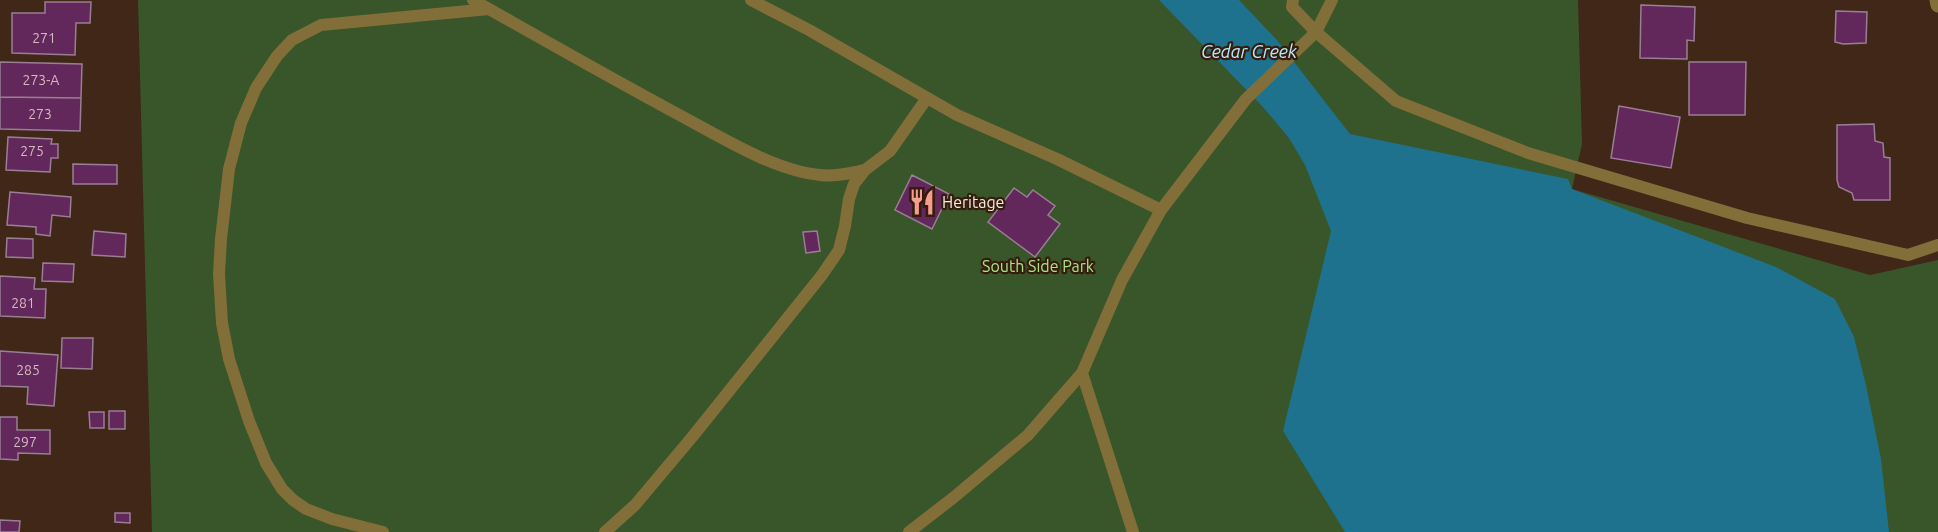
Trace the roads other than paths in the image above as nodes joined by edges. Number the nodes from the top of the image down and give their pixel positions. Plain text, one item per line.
1 (473, 0) edge
2 (751, 0) edge
3 (1293, 0) edge
4 (1332, 0) edge
5 (1937, 0) edge
6 (1938, 5) edge
7 (489, 9) junction
8 (1316, 32) junction
9 (927, 98) junction
10 (865, 171) junction
11 (1161, 210) junction
12 (1938, 246) edge
13 (1082, 373) junction
14 (383, 532) edge
15 (605, 532) edge
16 (909, 532) edge
17 (1133, 532) edge

1 - 7 lane
2 - 9 lane
3 - 8 lane
4 - 8 lane
5 - 6 street
7 - 10 lane
7 - 14 lane
8 - 11 lane
8 - 12 lane
9 - 10 lane
9 - 11 lane
10 - 15 lane
11 - 13 lane
13 - 16 lane
13 - 17 lane

